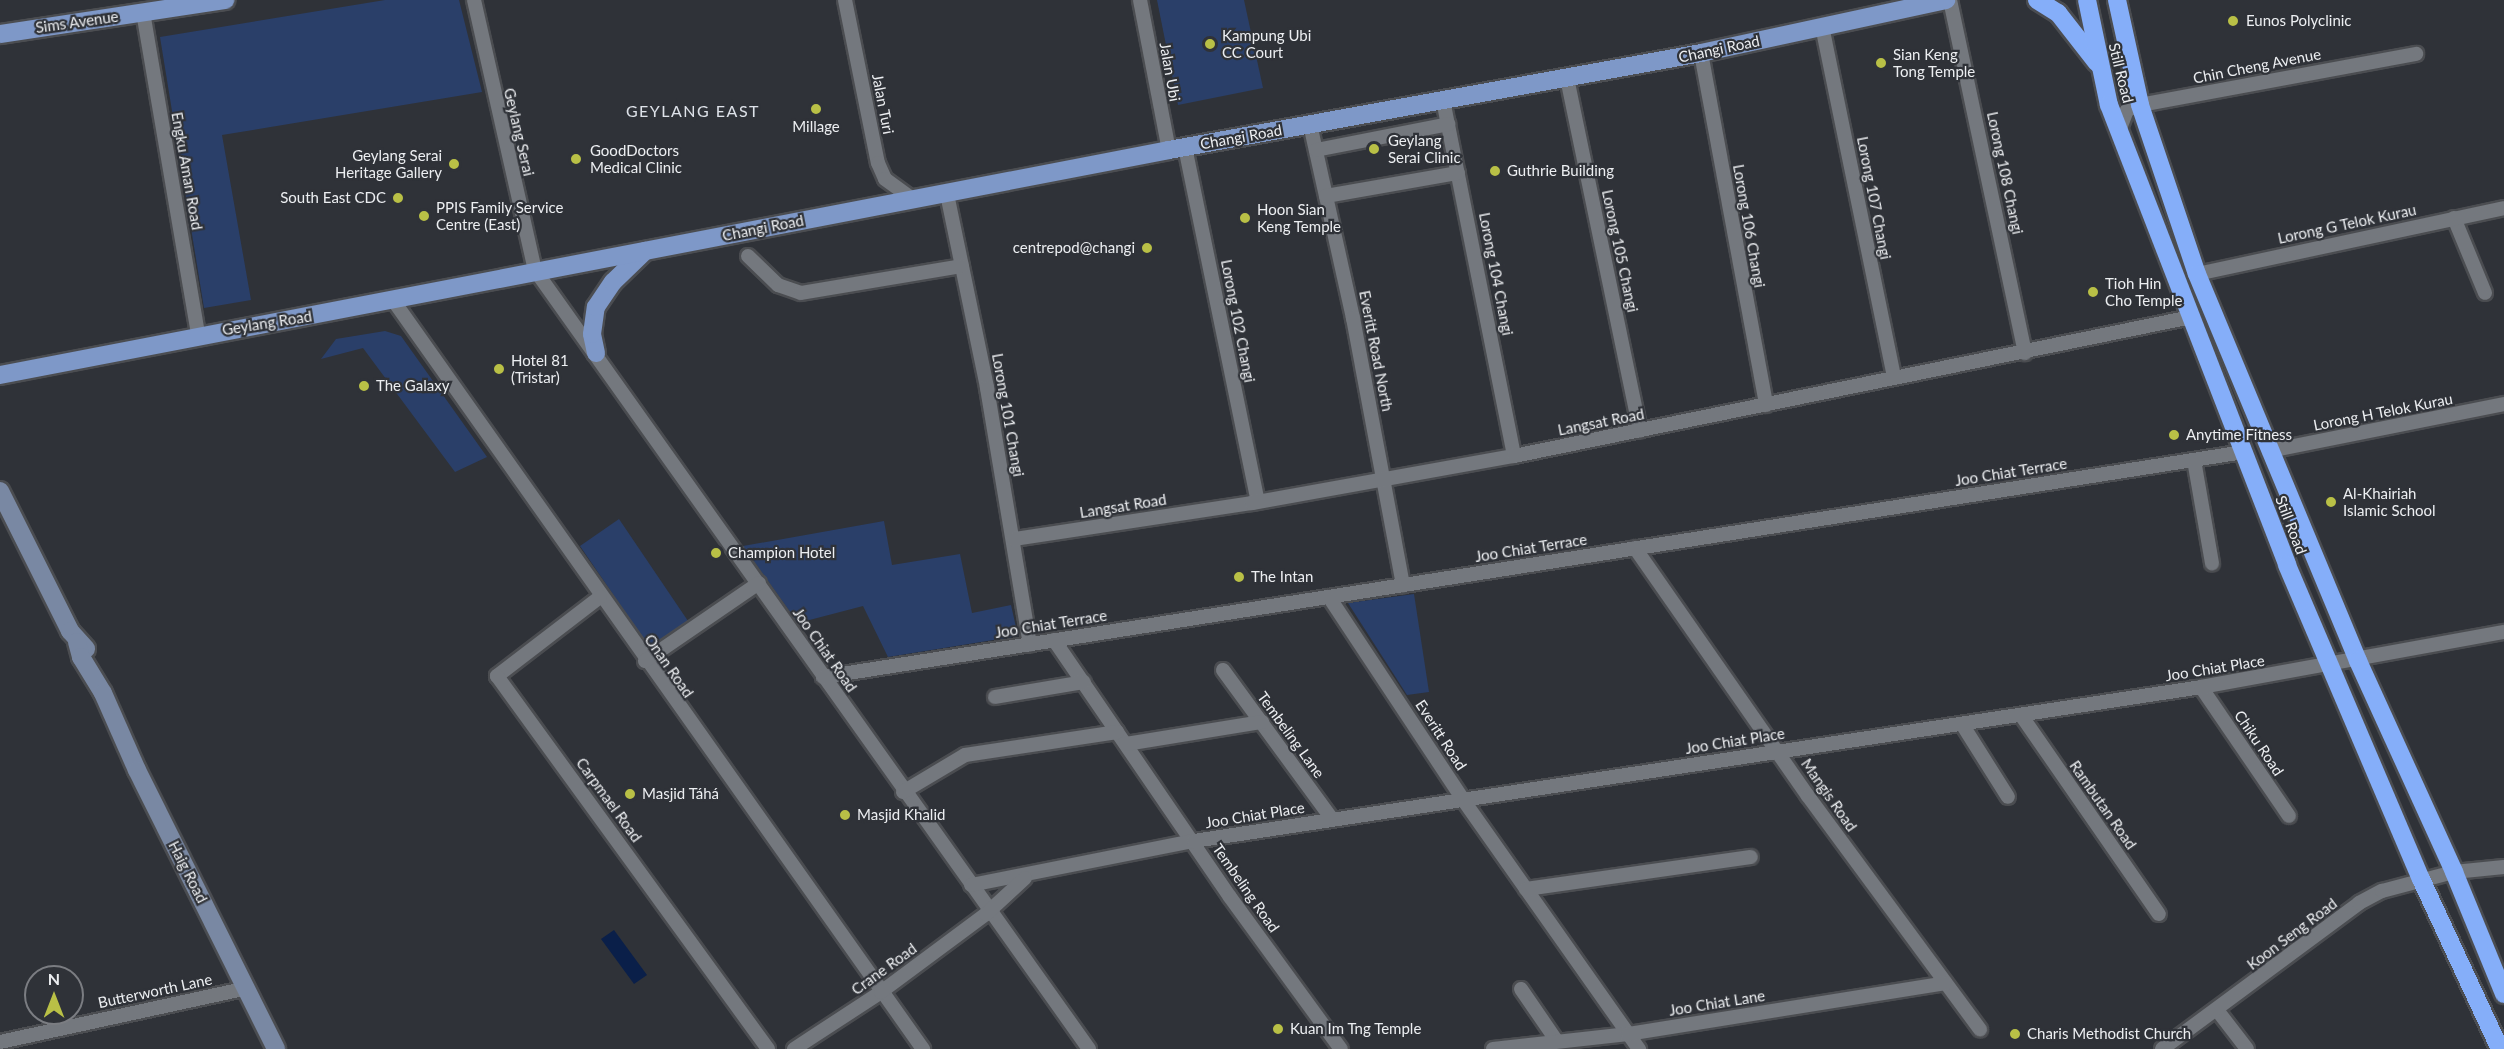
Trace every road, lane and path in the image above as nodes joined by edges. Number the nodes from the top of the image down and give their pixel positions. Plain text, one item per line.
1 (225, 0) edge
2 (474, 0) edge
3 (845, 0) edge
4 (1140, 0) edge
5 (1948, 0) edge
6 (2037, 0) edge
7 (2087, 0) edge
8 (2117, 0) edge
9 (143, 12) junction
10 (1822, 26) junction
11 (0, 34) edge
12 (1701, 53) junction
13 (2416, 54) dead end
14 (2100, 67) junction
15 (1567, 78) junction
16 (1443, 100) junction
17 (2140, 105) junction
18 (1310, 124) junction
19 (1448, 124) junction
20 (2119, 131) junction
21 (2153, 139) junction
22 (1177, 148) junction
23 (1316, 150) junction
24 (2127, 151) junction
25 (1458, 173) junction
26 (947, 194) junction
27 (1326, 196) junction
28 (914, 200) junction
29 (2504, 208) edge
30 (2454, 218) junction
31 (645, 251) junction
32 (748, 256) dead end
33 (962, 266) junction
34 (535, 270) junction
35 (2197, 274) junction
36 (2485, 292) dead end
37 (393, 300) junction
38 (2191, 317) junction
39 (198, 335) junction
40 (596, 353) junction
41 (2025, 353) junction
42 (0, 375) edge
43 (1894, 378) junction
44 (2504, 404) edge
45 (1766, 405) junction
46 (1640, 431) junction
47 (2269, 451) junction
48 (2244, 452) junction
49 (1514, 456) junction
50 (2194, 460) junction
51 (1384, 480) junction
52 (0, 491) edge
53 (1258, 502) junction
54 (1014, 539) junction
55 (1635, 548) junction
56 (2212, 563) dead end
57 (759, 584) junction
58 (1402, 585) junction
59 (600, 597) junction
60 (1329, 597) junction
61 (2504, 632) edge
62 (1054, 640) junction
63 (1030, 644) junction
64 (645, 661) junction
65 (2358, 661) junction
66 (2327, 667) junction
67 (1223, 670) dead end
68 (823, 677) junction
69 (1084, 682) junction
70 (2201, 687) junction
71 (995, 697) dead end
72 (2021, 715) junction
73 (1262, 722) junction
74 (1962, 723) junction
75 (1117, 732) junction
76 (1125, 744) junction
77 (1778, 751) junction
78 (903, 792) junction
79 (2008, 796) dead end
80 (1464, 801) junction
81 (2289, 816) dead end
82 (1332, 819) junction
83 (1194, 841) junction
84 (1750, 857) dead end
85 (2504, 867) edge
86 (2454, 872) junction
87 (1032, 873) junction
88 (2421, 879) junction
89 (971, 885) junction
90 (1526, 889) junction
91 (990, 911) junction
92 (2159, 914) dead end
93 (1945, 983) junction
94 (247, 988) junction
95 (1521, 989) dead end
96 (881, 992) junction
97 (2504, 994) edge
98 (2217, 1010) junction
99 (1980, 1029) dead end
100 (1628, 1034) junction
101 (1556, 1040) junction
102 (0, 1042) edge
103 (276, 1049) edge
104 (768, 1049) edge
105 (794, 1049) edge
106 (923, 1049) edge
107 (1089, 1049) edge
108 (1341, 1049) edge
109 (1493, 1049) edge
110 (1639, 1049) edge
111 (2162, 1049) edge
112 (2247, 1049) edge
113 (2500, 1049) edge

1 - 9 main road, Sims Avenue
2 - 34 street, Geylang Serai
3 - 28 street, Jalan Turi
4 - 22 street, Jalan Ubi
5 - 10 main road, Changi Road
5 - 41 street, Lorong 108 Changi
6 - 14 highway
7 - 14 highway, Still Road
8 - 17 highway, Still Road
9 - 11 main road, Sims Avenue
9 - 39 street, Engku Aman Road
10 - 12 main road, Changi Road
10 - 43 street, Lorong 107 Changi
12 - 15 main road, Changi Road
12 - 45 street, Lorong 106 Changi
13 - 17 street, Chin Cheng Avenue
14 - 20 highway, Still Road
15 - 16 main road, Changi Road
15 - 46 street, Lorong 105 Changi
16 - 18 main road, Changi Road
16 - 19 street, Lorong 104 Changi
17 - 20 street
17 - 21 highway, Still Road
18 - 22 main road, Changi Road
18 - 23 street, Everitt Road North
19 - 23 street
19 - 25 street, Lorong 104 Changi
20 - 24 highway, Still Road
21 - 24 highway
21 - 35 highway, Still Road
22 - 26 main road, Changi Road
22 - 53 street, Lorong 102 Changi
23 - 27 street, Everitt Road North
24 - 38 highway, Still Road
25 - 27 street
25 - 49 street, Lorong 104 Changi
26 - 28 main road, Changi Road
26 - 33 street, Lorong 101 Changi
27 - 51 street, Everitt Road North
28 - 31 main road, Changi Road
29 - 30 street, Lorong G Telok Kurau
30 - 35 street, Lorong G Telok Kurau
30 - 36 street
31 - 34 main road, Changi Road
31 - 40 main road
32 - 33 street
33 - 54 street, Lorong 101 Changi
34 - 37 main road, Geylang Road
34 - 40 street, Joo Chiat Road
35 - 47 highway, Still Road
37 - 39 main road, Geylang Road
37 - 59 street, Onan Road
38 - 41 street, Langsat Road
38 - 48 highway, Still Road
39 - 42 main road, Geylang Road
40 - 57 street, Joo Chiat Road
41 - 43 street, Langsat Road
43 - 45 street, Langsat Road
44 - 47 street, Lorong H Telok Kurau
45 - 46 street, Langsat Road
46 - 49 street, Langsat Road
47 - 65 highway, Still Road
48 - 50 street, Joo Chiat Terrace
48 - 66 highway, Still Road
49 - 51 street, Langsat Road
50 - 55 street, Joo Chiat Terrace
50 - 56 street
51 - 53 street, Langsat Road
51 - 58 street, Everitt Road North
52 - 94 street, Haig Road
53 - 54 street, Langsat Road
54 - 63 street, Lorong 101 Changi
55 - 58 street, Joo Chiat Terrace
55 - 77 street, Mangis Road
57 - 64 street
57 - 68 street, Joo Chiat Road
58 - 60 street, Joo Chiat Terrace
59 - 64 street, Onan Road
59 - 104 street, Carpmael Road
60 - 62 street, Joo Chiat Terrace
60 - 80 street, Everitt Road
61 - 65 street, Joo Chiat Place
62 - 63 street, Joo Chiat Terrace
62 - 69 street, Tembeling Road
63 - 68 street, Joo Chiat Terrace
64 - 96 street, Onan Road
65 - 66 street, Joo Chiat Place
65 - 86 highway, Still Road
66 - 70 street, Joo Chiat Place
66 - 88 highway, Still Road
67 - 73 street, Tembeling Lane
68 - 78 street, Joo Chiat Road
69 - 71 street
69 - 75 street, Tembeling Road
70 - 72 street, Joo Chiat Place
70 - 81 street, Chiku Road
72 - 74 street, Joo Chiat Place
72 - 92 street, Rambutan Road
73 - 76 street
73 - 82 street, Tembeling Lane
74 - 77 street, Joo Chiat Place
74 - 79 street
75 - 76 street, Tembeling Road
75 - 78 street
76 - 83 street, Tembeling Road
77 - 80 street, Joo Chiat Place
77 - 93 street, Mangis Road
78 - 89 street, Joo Chiat Road
80 - 82 street, Joo Chiat Place
80 - 90 street, Everitt Road
82 - 83 street, Joo Chiat Place
83 - 87 street, Joo Chiat Place
83 - 108 street, Tembeling Road
84 - 90 street
85 - 86 street, Koon Seng Road
86 - 88 street, Koon Seng Road
86 - 97 highway, Still Road
87 - 89 street, Joo Chiat Place
87 - 91 street, Crane Road
88 - 98 street, Koon Seng Road
88 - 113 highway, Still Road
89 - 91 street, Joo Chiat Road
90 - 100 street, Everitt Road
91 - 96 street, Crane Road
91 - 107 street, Joo Chiat Road
93 - 99 street, Mangis Road
93 - 100 street, Joo Chiat Lane
94 - 102 street, Butterworth Lane
94 - 103 street, Haig Road
95 - 101 street
96 - 105 street, Crane Road
96 - 106 street, Onan Road
98 - 111 street, Koon Seng Road
98 - 112 street
100 - 101 street, Joo Chiat Lane
100 - 110 street, Everitt Road
101 - 109 street, Joo Chiat Lane

